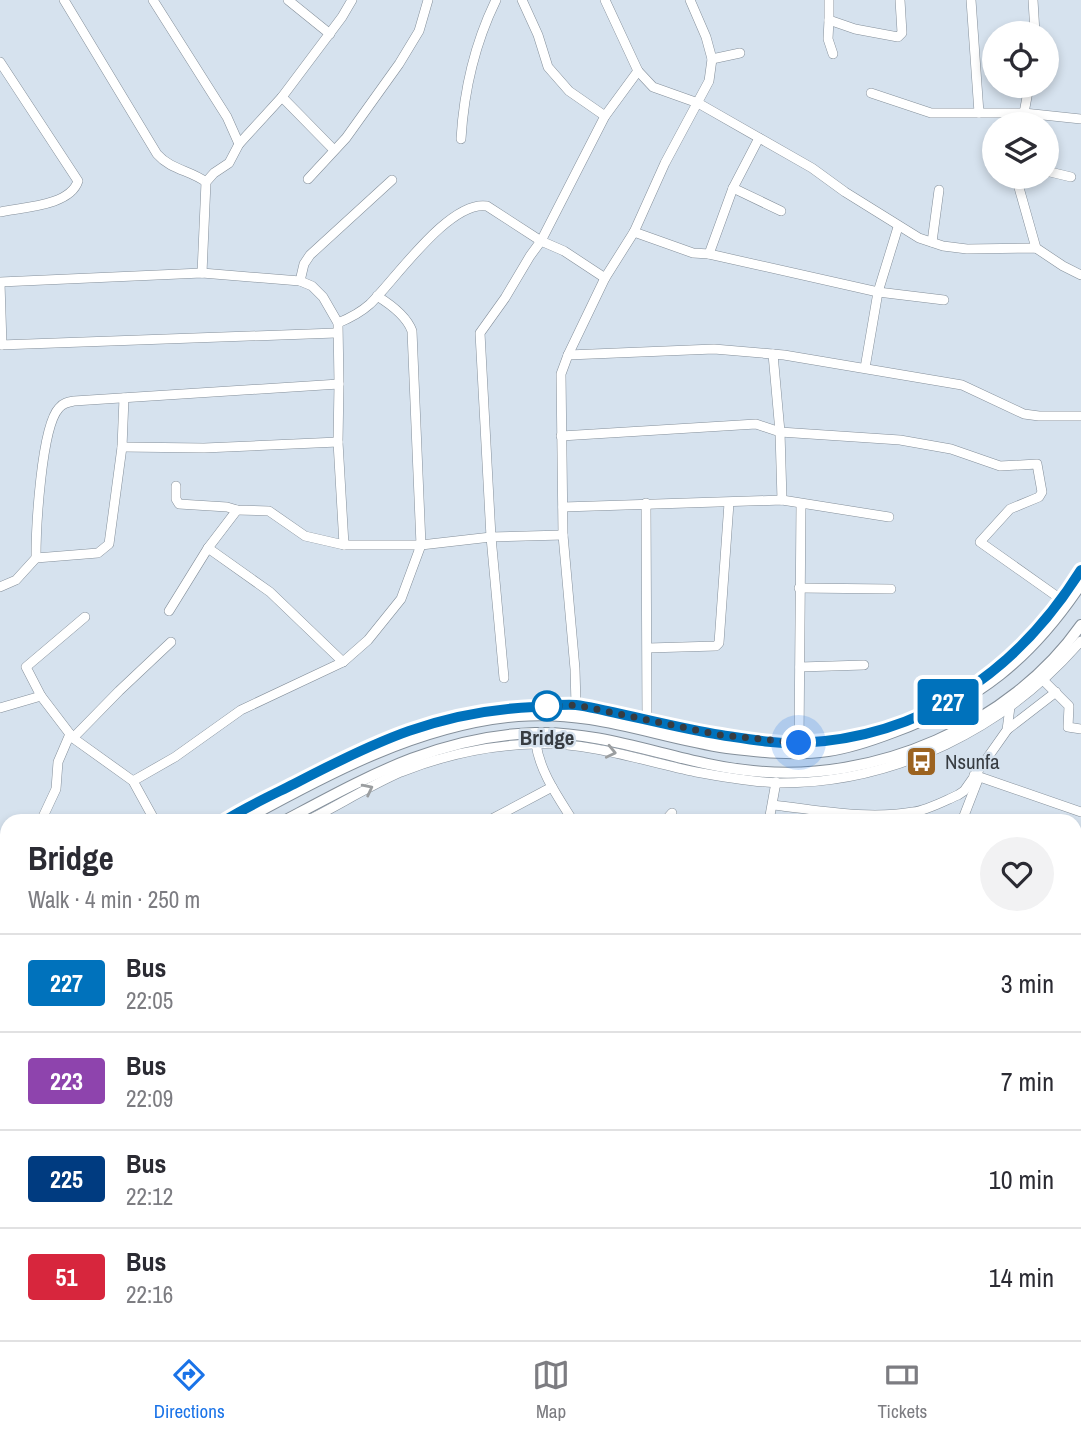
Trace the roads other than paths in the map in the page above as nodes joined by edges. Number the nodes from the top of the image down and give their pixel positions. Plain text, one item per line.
1 (64, 0) edge
2 (153, 0) edge
3 (288, 0) edge
4 (352, 0) edge
5 (428, 0) edge
6 (496, 0) edge
7 (522, 0) edge
8 (605, 0) edge
9 (690, 0) edge
10 (829, 0) edge
11 (901, 0) edge
12 (971, 0) edge
13 (1033, 0) edge
14 (829, 20) junction
15 (1034, 21) edge
16 (330, 34) junction
17 (740, 52) dead end
18 (833, 54) dead end
19 (712, 59) junction
20 (0, 62) edge
21 (638, 71) junction
22 (871, 93) dead end
23 (282, 97) junction
24 (698, 103) junction
25 (979, 114) junction
26 (982, 115) edge
27 (605, 116) junction
28 (1059, 117) edge
29 (1081, 119) edge
30 (760, 138) junction
31 (461, 139) dead end
32 (239, 144) junction
33 (334, 150) junction
34 (1059, 174) edge
35 (1071, 177) dead end
36 (308, 179) dead end
37 (392, 180) dead end
38 (206, 182) junction
39 (733, 188) junction
40 (1019, 189) edge
41 (939, 190) dead end
42 (781, 211) dead end
43 (0, 212) edge
44 (898, 227) junction
45 (634, 232) junction
46 (541, 241) junction
47 (932, 242) junction
48 (1036, 248) junction
49 (709, 254) junction
50 (202, 273) junction
51 (1081, 275) edge
52 (605, 278) junction
53 (299, 281) junction
54 (0, 282) edge
55 (878, 292) junction
56 (377, 296) junction
57 (944, 300) dead end
58 (337, 328) junction
59 (1, 345) edge
60 (773, 354) junction
61 (568, 355) junction
62 (865, 368) junction
63 (339, 384) junction
64 (124, 398) junction
65 (1081, 416) edge
66 (779, 432) junction
67 (561, 436) junction
68 (338, 442) junction
69 (122, 447) junction
70 (176, 486) dead end
71 (782, 500) junction
72 (646, 503) junction
73 (729, 503) junction
74 (801, 504) junction
75 (563, 507) junction
76 (237, 510) junction
77 (889, 517) dead end
78 (564, 535) junction
79 (491, 537) junction
80 (344, 545) junction
81 (421, 545) junction
82 (208, 548) junction
83 (36, 558) junction
84 (1081, 570) edge
85 (1081, 584) edge
86 (0, 587) edge
87 (799, 588) junction
88 (891, 589) dead end
89 (1062, 600) junction
90 (169, 611) dead end
91 (85, 617) dead end
92 (1081, 625) edge
93 (1081, 641) edge
94 (171, 642) dead end
95 (648, 648) junction
96 (343, 662) junction
97 (864, 665) dead end
98 (800, 667) junction
99 (504, 678) dead end
100 (1043, 681) junction
101 (1056, 692) junction
102 (41, 696) junction
103 (576, 705) junction
104 (1010, 707) junction
105 (1, 709) edge
106 (647, 719) junction
107 (1008, 729) junction
108 (1081, 729) edge
109 (72, 736) junction
110 (799, 743) junction
111 (536, 744) junction
112 (976, 776) junction
113 (133, 781) junction
114 (776, 782) junction
115 (552, 787) junction
116 (773, 805) junction
117 (1081, 812) edge
118 (44, 814) edge
119 (151, 814) edge
120 (236, 814) edge
121 (256, 814) edge
122 (297, 814) edge
123 (320, 814) edge
124 (501, 814) edge
125 (569, 814) edge
126 (771, 814) edge
127 (844, 814) edge
128 (905, 814) edge
129 (964, 814) edge

1 - 38 street
2 - 32 street
3 - 16 street
4 - 16 street
5 - 33 street
6 - 31 street
7 - 27 street
8 - 21 street
9 - 19 street
10 - 14 street
11 - 14 street
12 - 25 street
13 - 15 street
14 - 18 street
16 - 23 street
17 - 19 street
19 - 24 street
20 - 43 street
21 - 24 street
21 - 27 street
22 - 25 street
23 - 32 street
23 - 33 street
24 - 30 street
24 - 45 street
25 - 26 street
27 - 46 street
28 - 29 street
30 - 39 street
30 - 44 street
32 - 38 street
33 - 36 street
34 - 35 street
37 - 53 street
38 - 50 street
39 - 42 street
39 - 49 street
40 - 48 street
41 - 47 street
44 - 47 street
44 - 55 street
45 - 49 street
45 - 52 street
46 - 52 street
46 - 56 street
46 - 79 street
47 - 48 street
48 - 51 street
49 - 55 street
50 - 53 street
50 - 54 street
52 - 61 street
53 - 58 street
54 - 59 street
55 - 57 street
55 - 62 street
56 - 58 street
56 - 81 street
58 - 59 street
58 - 63 street
60 - 61 street
60 - 62 street
60 - 66 street
61 - 67 street
62 - 65 street
63 - 64 street
63 - 68 street
64 - 69 street
64 - 83 street
66 - 67 street
66 - 71 street
66 - 89 street
67 - 75 street
68 - 69 street
68 - 80 street
69 - 83 street
70 - 76 street
71 - 73 street
71 - 74 street
72 - 73 street
72 - 75 street
72 - 95 street
73 - 95 street
74 - 77 street
74 - 87 street
75 - 78 street
76 - 80 street
76 - 82 street
78 - 79 street
78 - 103 street
79 - 81 street
79 - 99 street
80 - 81 street
81 - 96 street
82 - 90 street
82 - 96 street
83 - 86 street
84 - 89 street
85 - 121 main road
87 - 88 street
87 - 98 street
89 - 110 street
91 - 102 street
92 - 122 main road
93 - 100 street
94 - 109 street
95 - 106 street
96 - 113 street
97 - 98 street
98 - 110 street
100 - 101 street
100 - 104 street
101 - 107 street
101 - 108 street
102 - 105 street
102 - 109 street
103 - 106 street
103 - 120 street
104 - 107 street
104 - 114 street
106 - 110 street
107 - 112 street
109 - 113 street
109 - 118 street
111 -> 114 street
111 - 115 street
123 -> 111 street
112 - 117 street
112 - 128 street
112 - 129 street
113 - 119 street
114 - 116 street
115 - 124 street
115 - 125 street
116 - 126 street
116 - 127 street

